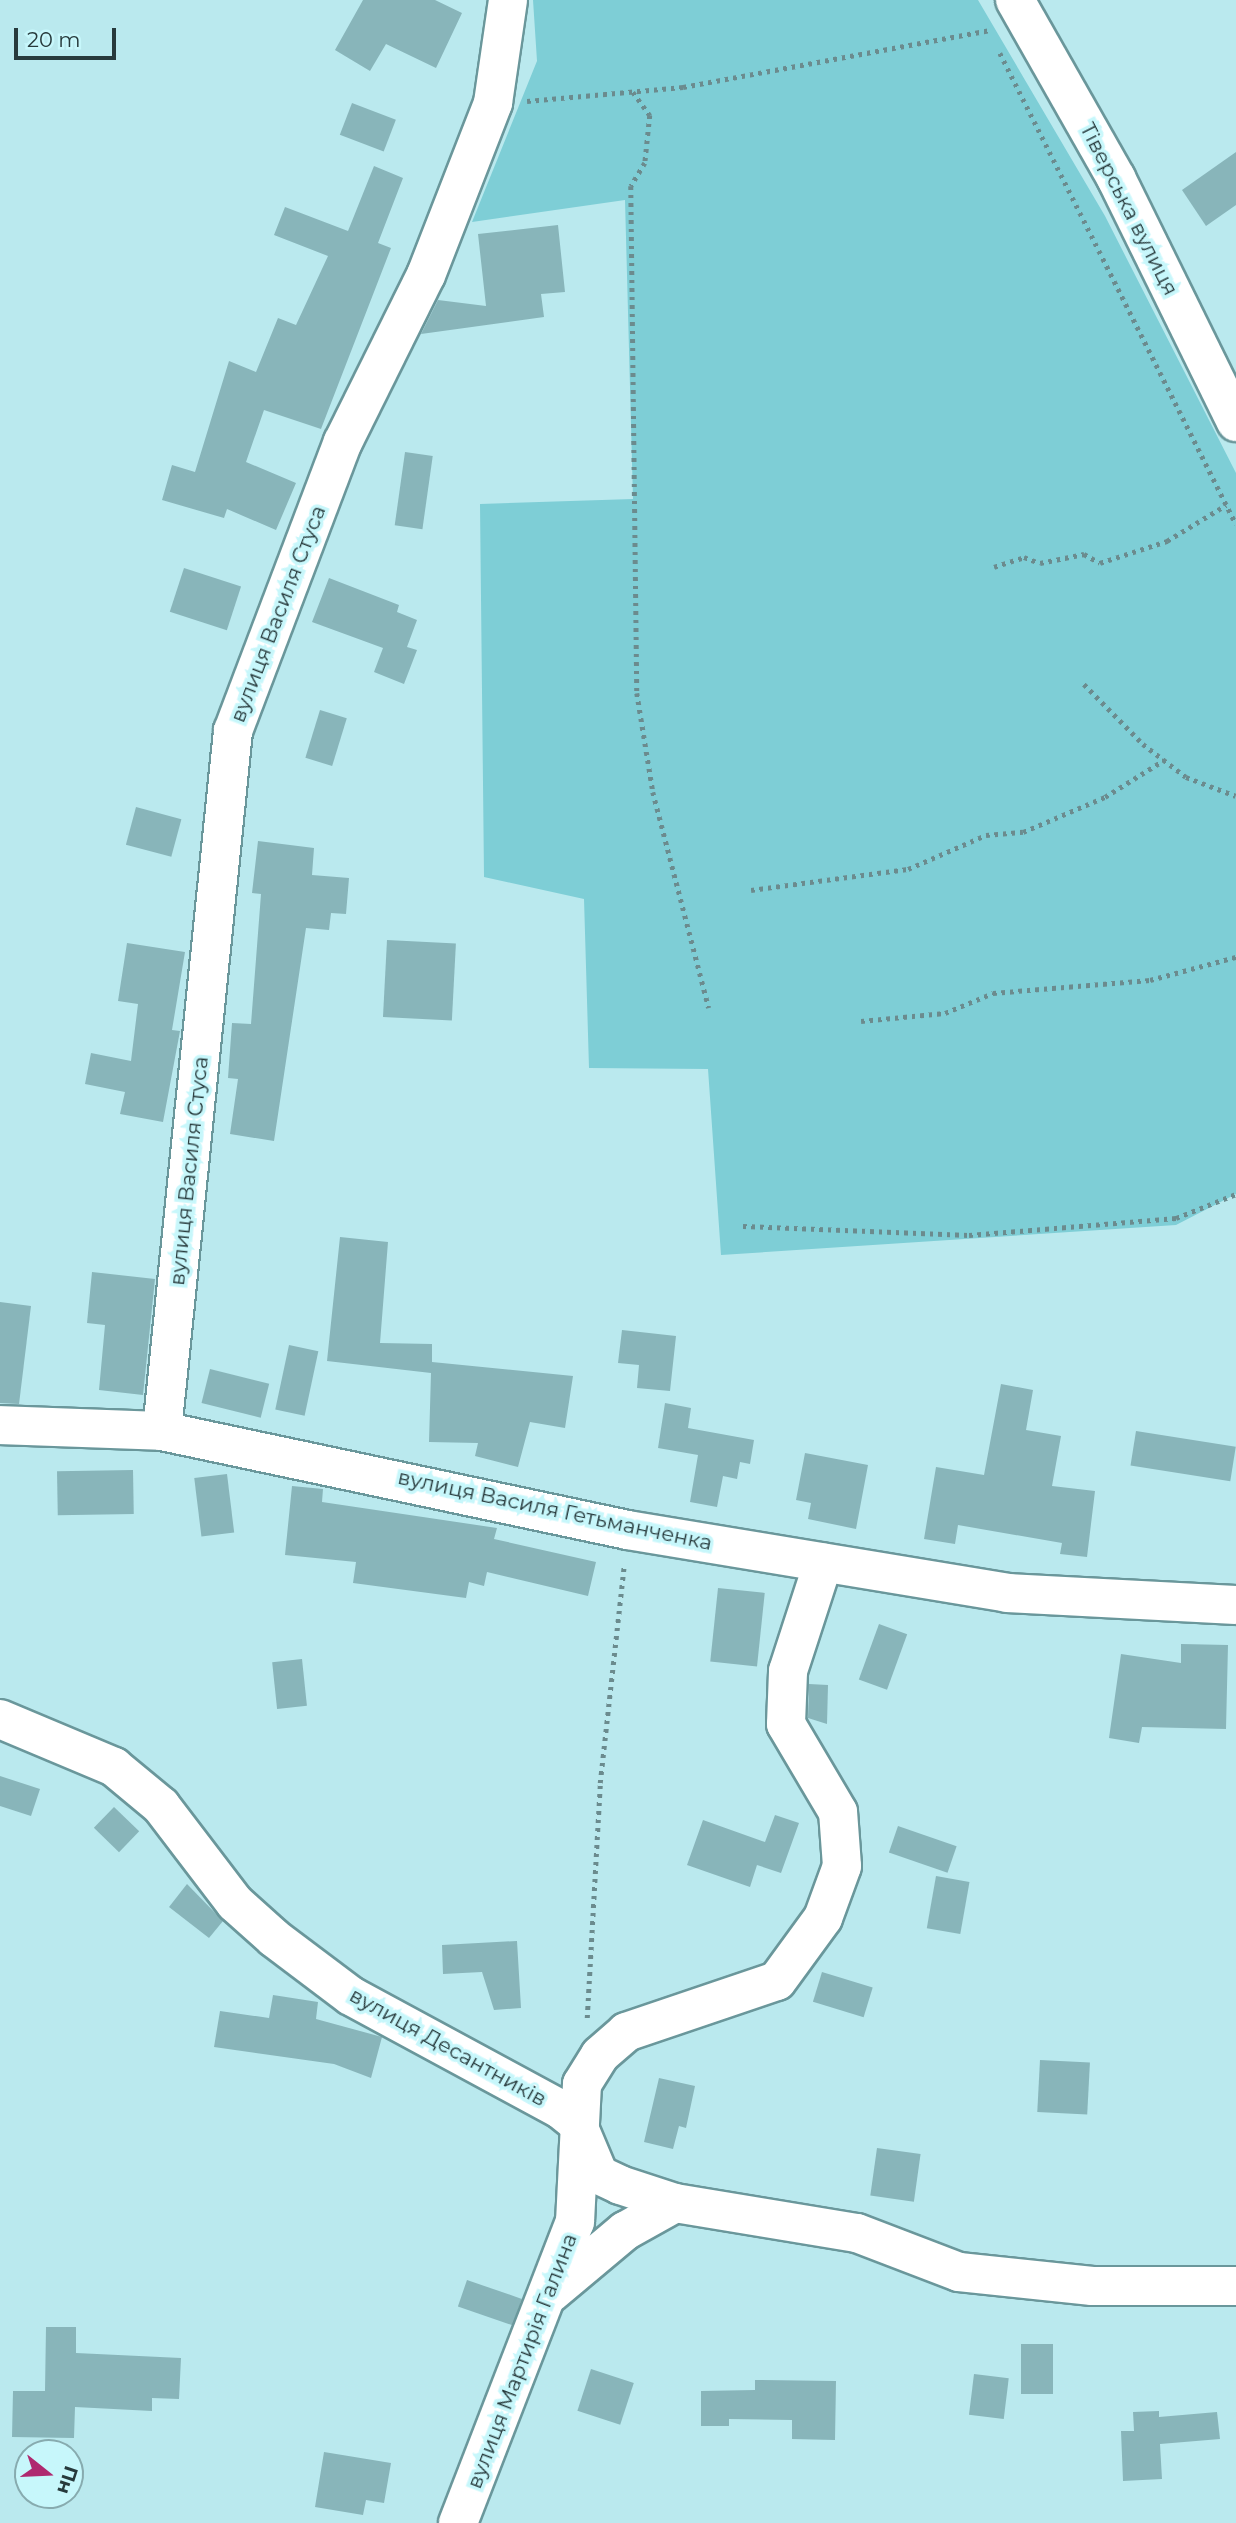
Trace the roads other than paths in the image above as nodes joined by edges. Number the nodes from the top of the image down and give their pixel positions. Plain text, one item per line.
1 (509, 0) edge
2 (1021, 11) edge
3 (1236, 422) edge
4 (0, 1425) edge
5 (162, 1431) junction
6 (823, 1563) junction
7 (1236, 1605) edge
8 (0, 1719) edge
9 (577, 2123) junction
10 (675, 2203) junction
11 (1236, 2286) edge
12 (551, 2293) junction
13 (458, 2523) edge

1 - 5 street, вулиця Василя Стуса
2 - 3 street, Тіверська вулиця
4 - 5 street, вулиця Василя Гетьманченка
5 - 6 street, вулиця Василя Гетьманченка
6 - 7 street, вулиця Василя Гетьманченка
6 - 9 street, вулиця Мартирія Галина
8 - 9 street, вулиця Десантників
9 - 10 street
9 - 12 street, вулиця Мартирія Галина
10 - 11 street
10 - 12 street
12 - 13 street, вулиця Мартирія Галина

